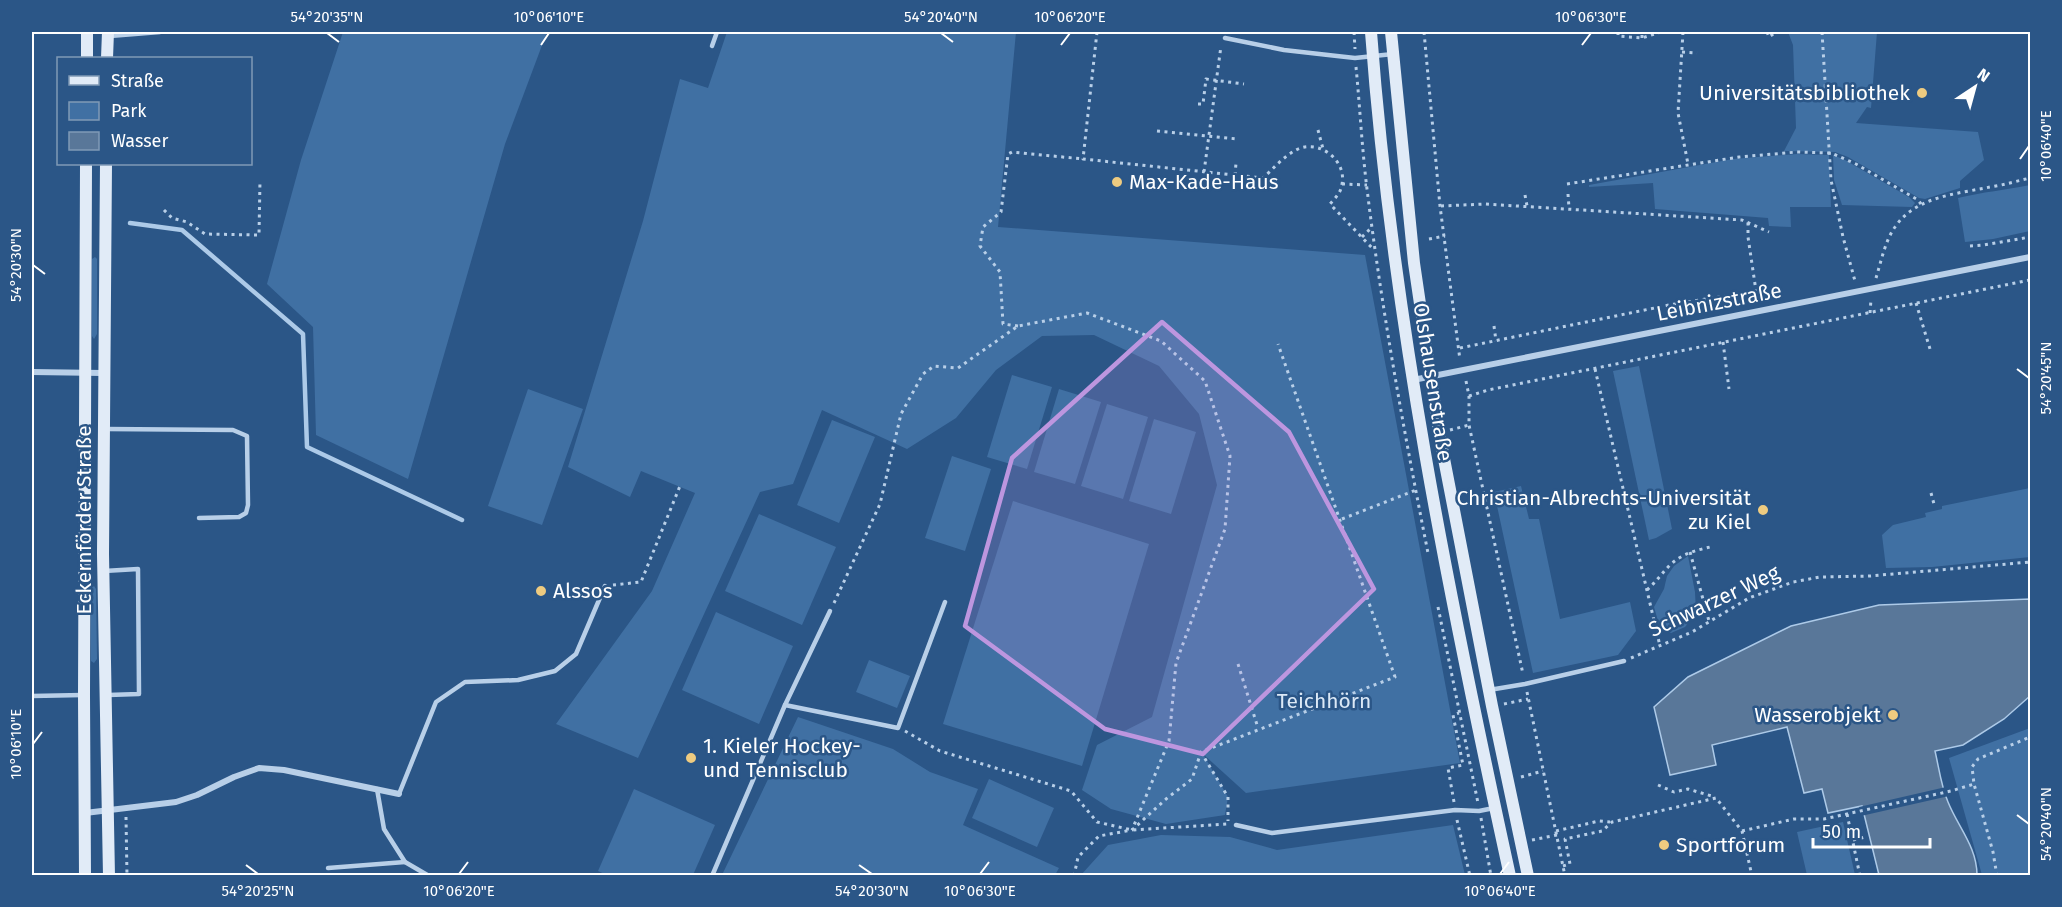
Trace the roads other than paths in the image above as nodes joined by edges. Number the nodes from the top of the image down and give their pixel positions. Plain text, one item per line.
1 (87, 32) edge
2 (160, 32) edge
3 (717, 32) edge
4 (1371, 32) edge
5 (1391, 32) edge
6 (108, 34) edge
7 (1225, 38) road end
8 (712, 46) dead end
9 (1393, 54) junction
10 (1373, 56) junction
11 (87, 57) edge
12 (107, 57) edge
13 (86, 165) edge
14 (106, 165) edge
15 (2031, 257) edge
16 (32, 372) edge
17 (84, 373) junction
18 (103, 373) junction
19 (1430, 376) junction
20 (1413, 380) junction
21 (103, 429) junction
22 (199, 518) dead end
23 (103, 571) junction
24 (605, 586) road end
25 (945, 602) dead end
26 (830, 611) road end
27 (1624, 661) road end
28 (1489, 690) junction
29 (84, 695) junction
30 (105, 695) junction
31 (32, 696) edge
32 (785, 705) junction
33 (376, 789) junction
34 (399, 794) joint
35 (1495, 808) junction
36 (108, 811) junction
37 (85, 813) junction
38 (1236, 825) road end
39 (405, 862) junction
40 (328, 868) dead end
41 (85, 876) edge
42 (109, 876) edge
43 (429, 876) edge
44 (712, 876) edge
45 (1510, 876) edge
46 (1528, 876) edge

1 - 11 street
2 - 6 lane
3 - 8 lane
4 - 10 street, Olshausenstraße
5 - 9 street, Olshausenstraße
6 - 12 street
7 - 10 lane
9 - 10 lane
9 - 19 street, Olshausenstraße
10 - 20 street, Olshausenstraße
13 - 17 street, Eckernförder Straße
14 - 18 street, Eckernförder Straße
15 - 19 street, Leibnizstraße
16 - 17 street
17 - 18 street
17 - 29 street, Eckernförder Straße
18 - 21 street, Eckernförder Straße
19 - 20 street, Leibnizstraße
19 - 28 street, Olshausenstraße
20 - 35 street, Olshausenstraße
21 - 22 lane
21 - 23 street, Eckernförder Straße
23 - 30 street, Eckernförder Straße
23 - 30 lane
24 - 34 lane
25 - 32 lane
26 - 32 lane
27 - 28 lane
28 - 46 street, Olshausenstraße
29 - 31 lane
29 - 37 street, Eckernförder Straße
30 - 36 street, Eckernförder Straße
32 - 44 lane
33 - 34 street
33 - 36 street
33 - 39 lane
35 - 38 lane
35 - 45 street, Olshausenstraße
36 - 37 street
36 - 42 street, Eckernförder Straße
37 - 41 street, Eckernförder Straße
39 - 40 lane
39 - 43 lane

